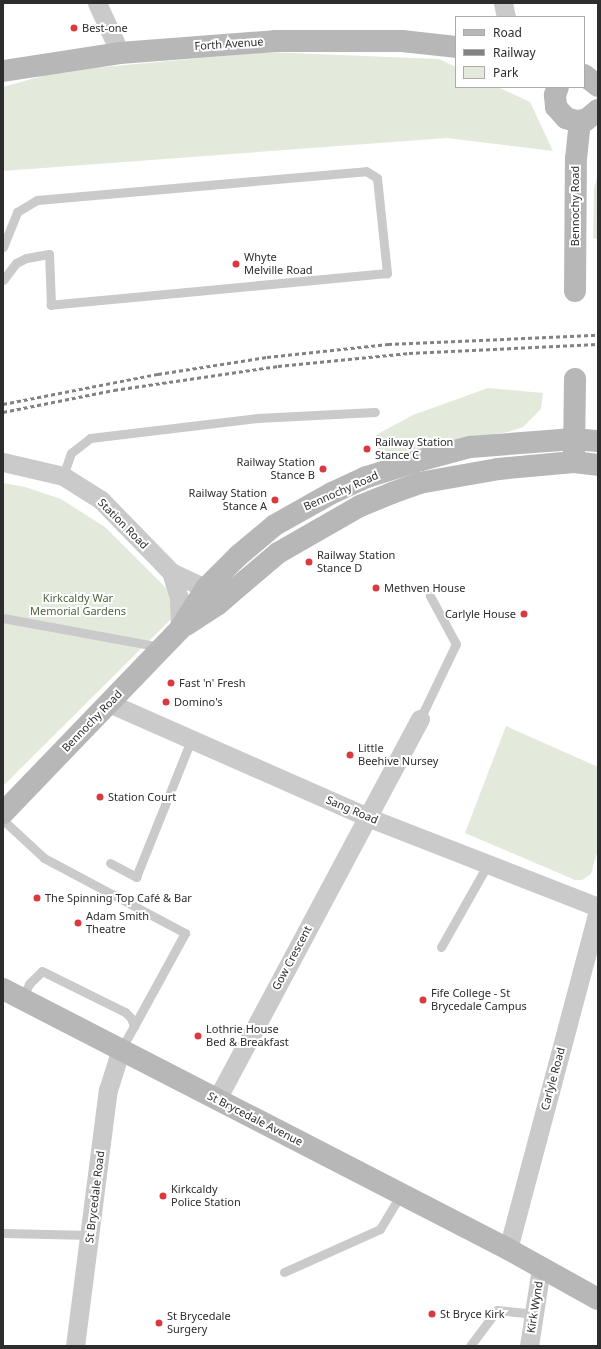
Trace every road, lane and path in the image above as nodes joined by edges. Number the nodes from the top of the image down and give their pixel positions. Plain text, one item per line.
1 (97, 3) edge
2 (503, 3) edge
3 (506, 16) edge
4 (455, 47) edge
5 (120, 53) junction
6 (3, 71) edge
7 (585, 76) edge
8 (598, 86) edge
9 (558, 88) edge
10 (598, 110) edge
11 (580, 122) junction
12 (3, 247) edge
13 (3, 280) edge
14 (575, 291) dead end
15 (575, 379) dead end
16 (375, 412) dead end
17 (574, 439) junction
18 (598, 441) edge
19 (3, 462) edge
20 (574, 462) junction
21 (598, 465) edge
22 (63, 476) junction
23 (171, 572) junction
24 (206, 588) junction
25 (430, 596) dead end
26 (3, 618) edge
27 (180, 629) junction
28 (162, 647) junction
29 (109, 704) junction
30 (420, 719) joint
31 (191, 740) junction
32 (3, 813) edge
33 (367, 817) junction
34 (3, 820) edge
35 (110, 863) dead end
36 (488, 864) junction
37 (598, 907) edge
38 (598, 910) edge
39 (441, 947) dead end
40 (12, 994) edge
41 (134, 1026) junction
42 (121, 1049) junction
43 (217, 1099) junction
44 (401, 1194) junction
45 (3, 1233) edge
46 (90, 1235) junction
47 (508, 1248) junction
48 (541, 1268) junction
49 (284, 1272) dead end
50 (598, 1299) edge
51 (533, 1314) junction
52 (75, 1346) edge
53 (470, 1346) edge
54 (529, 1346) edge

1 - 5 street
2 - 3 street
4 - 5 street, Forth Avenue
5 - 6 street, Forth Avenue
7 - 8 street
9 - 11 street
10 - 11 street
11 - 14 street, Bennochy Road
12 - 13 lane
15 - 17 street
16 - 22 lane
17 - 18 street, Bennochy Road
17 - 20 street
17 - 24 street, Bennochy Road
19 - 22 street, Station Road
20 - 21 street, Bennochy Road
20 - 27 street, Bennochy Road
22 - 23 street, Station Road
23 - 24 street, Station Road
23 - 27 street, Station Road
24 - 27 street, Bennochy Road
25 - 30 lane
26 - 28 lane
27 - 28 street, Bennochy Road
28 - 29 street, Bennochy Road
29 - 31 street, Sang Road
29 - 32 street, Bennochy Road
30 - 33 street, Gow Crescent
31 - 33 street, Sang Road
31 - 35 lane
33 - 36 street, Sang Road
33 - 43 street, Gow Crescent
34 - 41 lane
36 - 37 street, Sang Road
36 - 39 lane
38 - 47 street, Carlyle Road
40 - 41 lane
40 - 42 street, St Brycedale Avenue
41 - 42 lane
42 - 43 street, St Brycedale Avenue
42 - 46 street, St Brycedale Road
43 - 44 street, St Brycedale Avenue
44 - 47 street, St Brycedale Avenue
44 - 49 lane
45 - 46 lane
46 - 52 street, St Brycedale Road
47 - 48 street, St Brycedale Avenue
48 - 50 street, St Brycedale Avenue
48 - 51 street, Kirk Wynd
51 - 53 lane
51 - 54 street, Kirk Wynd

